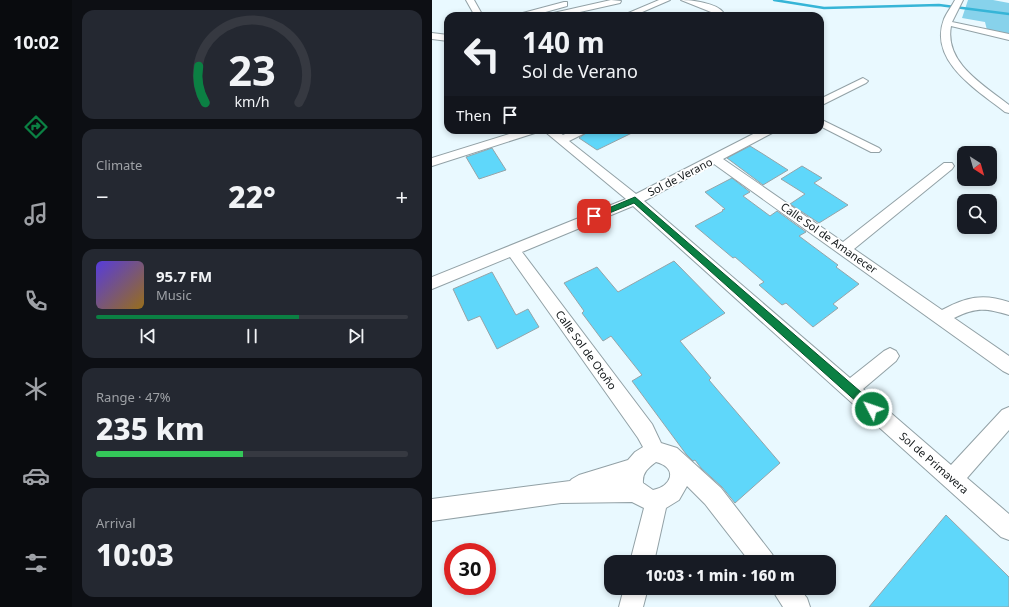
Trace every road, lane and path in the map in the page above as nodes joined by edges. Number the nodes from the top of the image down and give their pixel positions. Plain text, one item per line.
1 (470, 0) edge
2 (544, 0) edge
3 (666, 0) edge
4 (685, 0) edge
5 (571, 2) dead end
6 (958, 2) edge
7 (551, 7) junction
8 (624, 8) edge
9 (477, 12) edge
10 (535, 12) edge
11 (589, 12) edge
12 (719, 12) edge
13 (947, 23) junction
14 (432, 36) edge
15 (1009, 37) edge
16 (444, 38) edge
17 (863, 81) dead end
18 (825, 96) edge
19 (1009, 110) edge
20 (824, 124) edge
21 (521, 134) edge
22 (763, 134) edge
23 (555, 135) edge
24 (875, 150) dead end
25 (715, 160) junction
26 (432, 162) edge
27 (948, 166) dead end
28 (635, 200) junction
29 (844, 249) junction
30 (513, 250) junction
31 (432, 283) edge
32 (1009, 309) edge
33 (941, 318) junction
34 (890, 356) dead end
35 (1009, 366) edge
36 (850, 389) junction
37 (1008, 416) edge
38 (655, 452) junction
39 (679, 464) junction
40 (634, 469) junction
41 (952, 479) junction
42 (636, 491) junction
43 (561, 492) junction
44 (657, 500) junction
45 (432, 510) edge
46 (1009, 529) edge
47 (644, 555) edge
48 (759, 555) edge
49 (634, 595) edge
50 (789, 595) edge
51 (631, 607) edge
52 (798, 607) edge

1 - 9 street
2 - 7 street
3 - 8 street
4 - 12 street
5 - 7 street
6 - 13 street
7 - 10 street
8 - 11 street
13 - 15 street
13 - 19 street
14 - 16 street
17 - 18 street
20 - 24 street
21 - 26 street
22 - 25 street, Sol de Verano
23 - 28 street, Sol de Primavera
25 - 28 street, Sol de Verano
25 - 29 street, Calle Sol de Amanecer
27 - 29 street
28 - 30 street, Sol de Verano
28 - 36 street, Sol de Primavera
29 - 33 street, Calle Sol de Amanecer
30 - 31 street, Sol de Verano
30 - 38 street, Calle Sol de Otoño
32 - 33 street
33 - 35 street, Calle Sol de Amanecer
34 - 36 street
36 - 41 street, Sol de Primavera
37 - 41 street
38 - 39 street
38 - 40 street
39 - 44 street
39 - 48 street
40 - 42 street
40 - 43 street
41 - 46 street, Sol de Primavera
42 - 43 street
42 - 44 street
43 - 45 street
44 - 47 street
49 - 51 street
50 - 52 street

